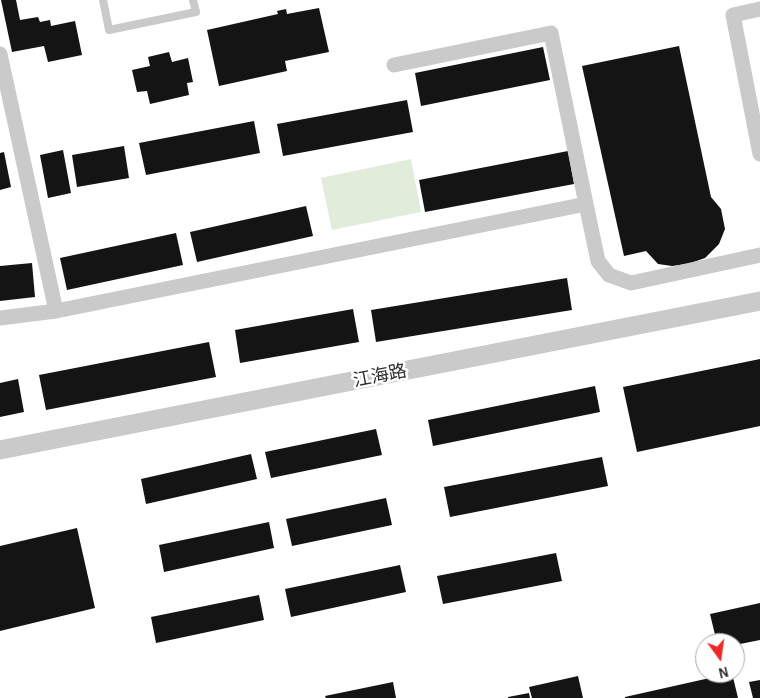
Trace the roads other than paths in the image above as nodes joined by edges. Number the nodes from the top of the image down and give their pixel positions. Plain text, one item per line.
1 (103, 0) edge
2 (193, 0) edge
3 (760, 9) edge
4 (0, 54) edge
5 (394, 65) dead end
6 (760, 154) edge
7 (586, 204) junction
8 (760, 255) edge
9 (760, 301) edge
10 (56, 311) junction
11 (0, 318) edge
12 (0, 450) edge

1 - 2 lane
3 - 6 street
4 - 10 street
5 - 7 street
7 - 8 street
7 - 10 street
9 - 12 street, 江海路
10 - 11 street

